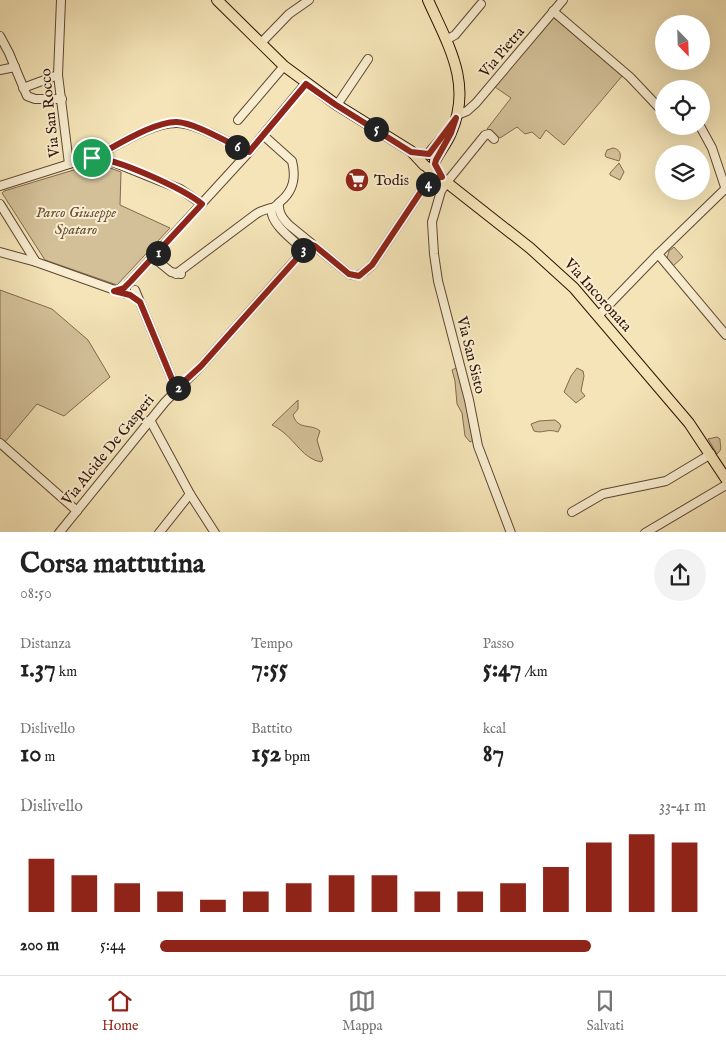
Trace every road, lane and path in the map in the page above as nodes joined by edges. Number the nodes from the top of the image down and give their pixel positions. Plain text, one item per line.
1 (61, 0) edge
2 (217, 0) edge
3 (309, 0) edge
4 (428, 0) edge
5 (563, 0) edge
6 (481, 4) dead end
7 (553, 11) junction
8 (0, 36) edge
9 (446, 40) junction
10 (261, 43) junction
11 (368, 59) dead end
12 (284, 66) junction
13 (15, 67) junction
14 (0, 70) edge
15 (58, 75) junction
16 (306, 84) junction
17 (23, 88) junction
18 (62, 99) junction
19 (655, 103) edge
20 (336, 105) junction
21 (456, 117) junction
22 (238, 120) dead end
23 (263, 135) junction
24 (705, 135) edge
25 (494, 139) dead end
26 (249, 152) junction
27 (92, 158) junction
28 (429, 161) junction
29 (69, 164) junction
30 (444, 179) junction
31 (0, 186) edge
32 (424, 187) junction
33 (725, 190) edge
34 (279, 203) junction
35 (0, 204) edge
36 (202, 204) junction
37 (271, 210) junction
38 (310, 244) junction
39 (304, 250) junction
40 (0, 252) edge
41 (658, 254) junction
42 (154, 258) junction
43 (36, 262) junction
44 (129, 290) junction
45 (598, 316) junction
46 (726, 335) edge
47 (176, 389) junction
48 (150, 420) junction
49 (0, 443) edge
50 (710, 454) junction
51 (726, 479) edge
52 (726, 485) edge
53 (190, 494) junction
54 (77, 511) junction
55 (572, 512) dead end
56 (59, 532) edge
57 (159, 532) edge
58 (215, 532) edge
59 (511, 532) edge
60 (645, 532) edge

1 - 15 street, Via San Rocco
2 - 10 main road, Via Incoronata
3 - 10 street
4 - 9 main road
5 - 7 street, Via Pietra
6 - 9 street
7 - 19 street
7 - 21 street, Via Pietra
8 - 13 street
9 - 21 main road
10 - 12 main road, Via Incoronata
11 - 20 street
12 - 16 main road, Via Incoronata
12 - 22 street
13 - 14 street
13 - 17 street
15 - 17 street
15 - 18 street, Via San Rocco
16 - 20 main road, Via Incoronata
16 - 23 street
17 - 18 street
18 - 29 street, Via San Rocco
20 - 28 main road, Via Incoronata
21 - 28 main road
23 - 26 street
23 - 34 street
24 - 33 street
25 - 30 street
26 - 27 street
26 - 36 street
27 - 29 street
27 - 36 street
28 - 30 main road, Via Incoronata
28 - 32 street
29 - 31 street
30 - 32 street
30 - 45 main road, Via Incoronata
30 - 59 street, Via San Sisto
32 - 38 street
33 - 41 street
34 - 37 street
34 - 38 street
35 - 43 street
36 - 42 street
37 - 39 street
37 - 42 street
38 - 39 street, Via Alcide De Gasperi
39 - 47 street, Via Alcide De Gasperi
40 - 43 street
41 - 45 street
41 - 46 street
42 - 44 street
43 - 44 street
44 - 47 street
45 - 50 main road, Via Incoronata
47 - 48 street, Via Alcide De Gasperi
48 - 53 street
48 - 54 street, Via Alcide De Gasperi
49 - 54 street
50 - 51 main road, Via Incoronata
50 - 55 street
52 - 60 street
53 - 57 street
53 - 58 street
54 - 56 street, Via Alcide De Gasperi

